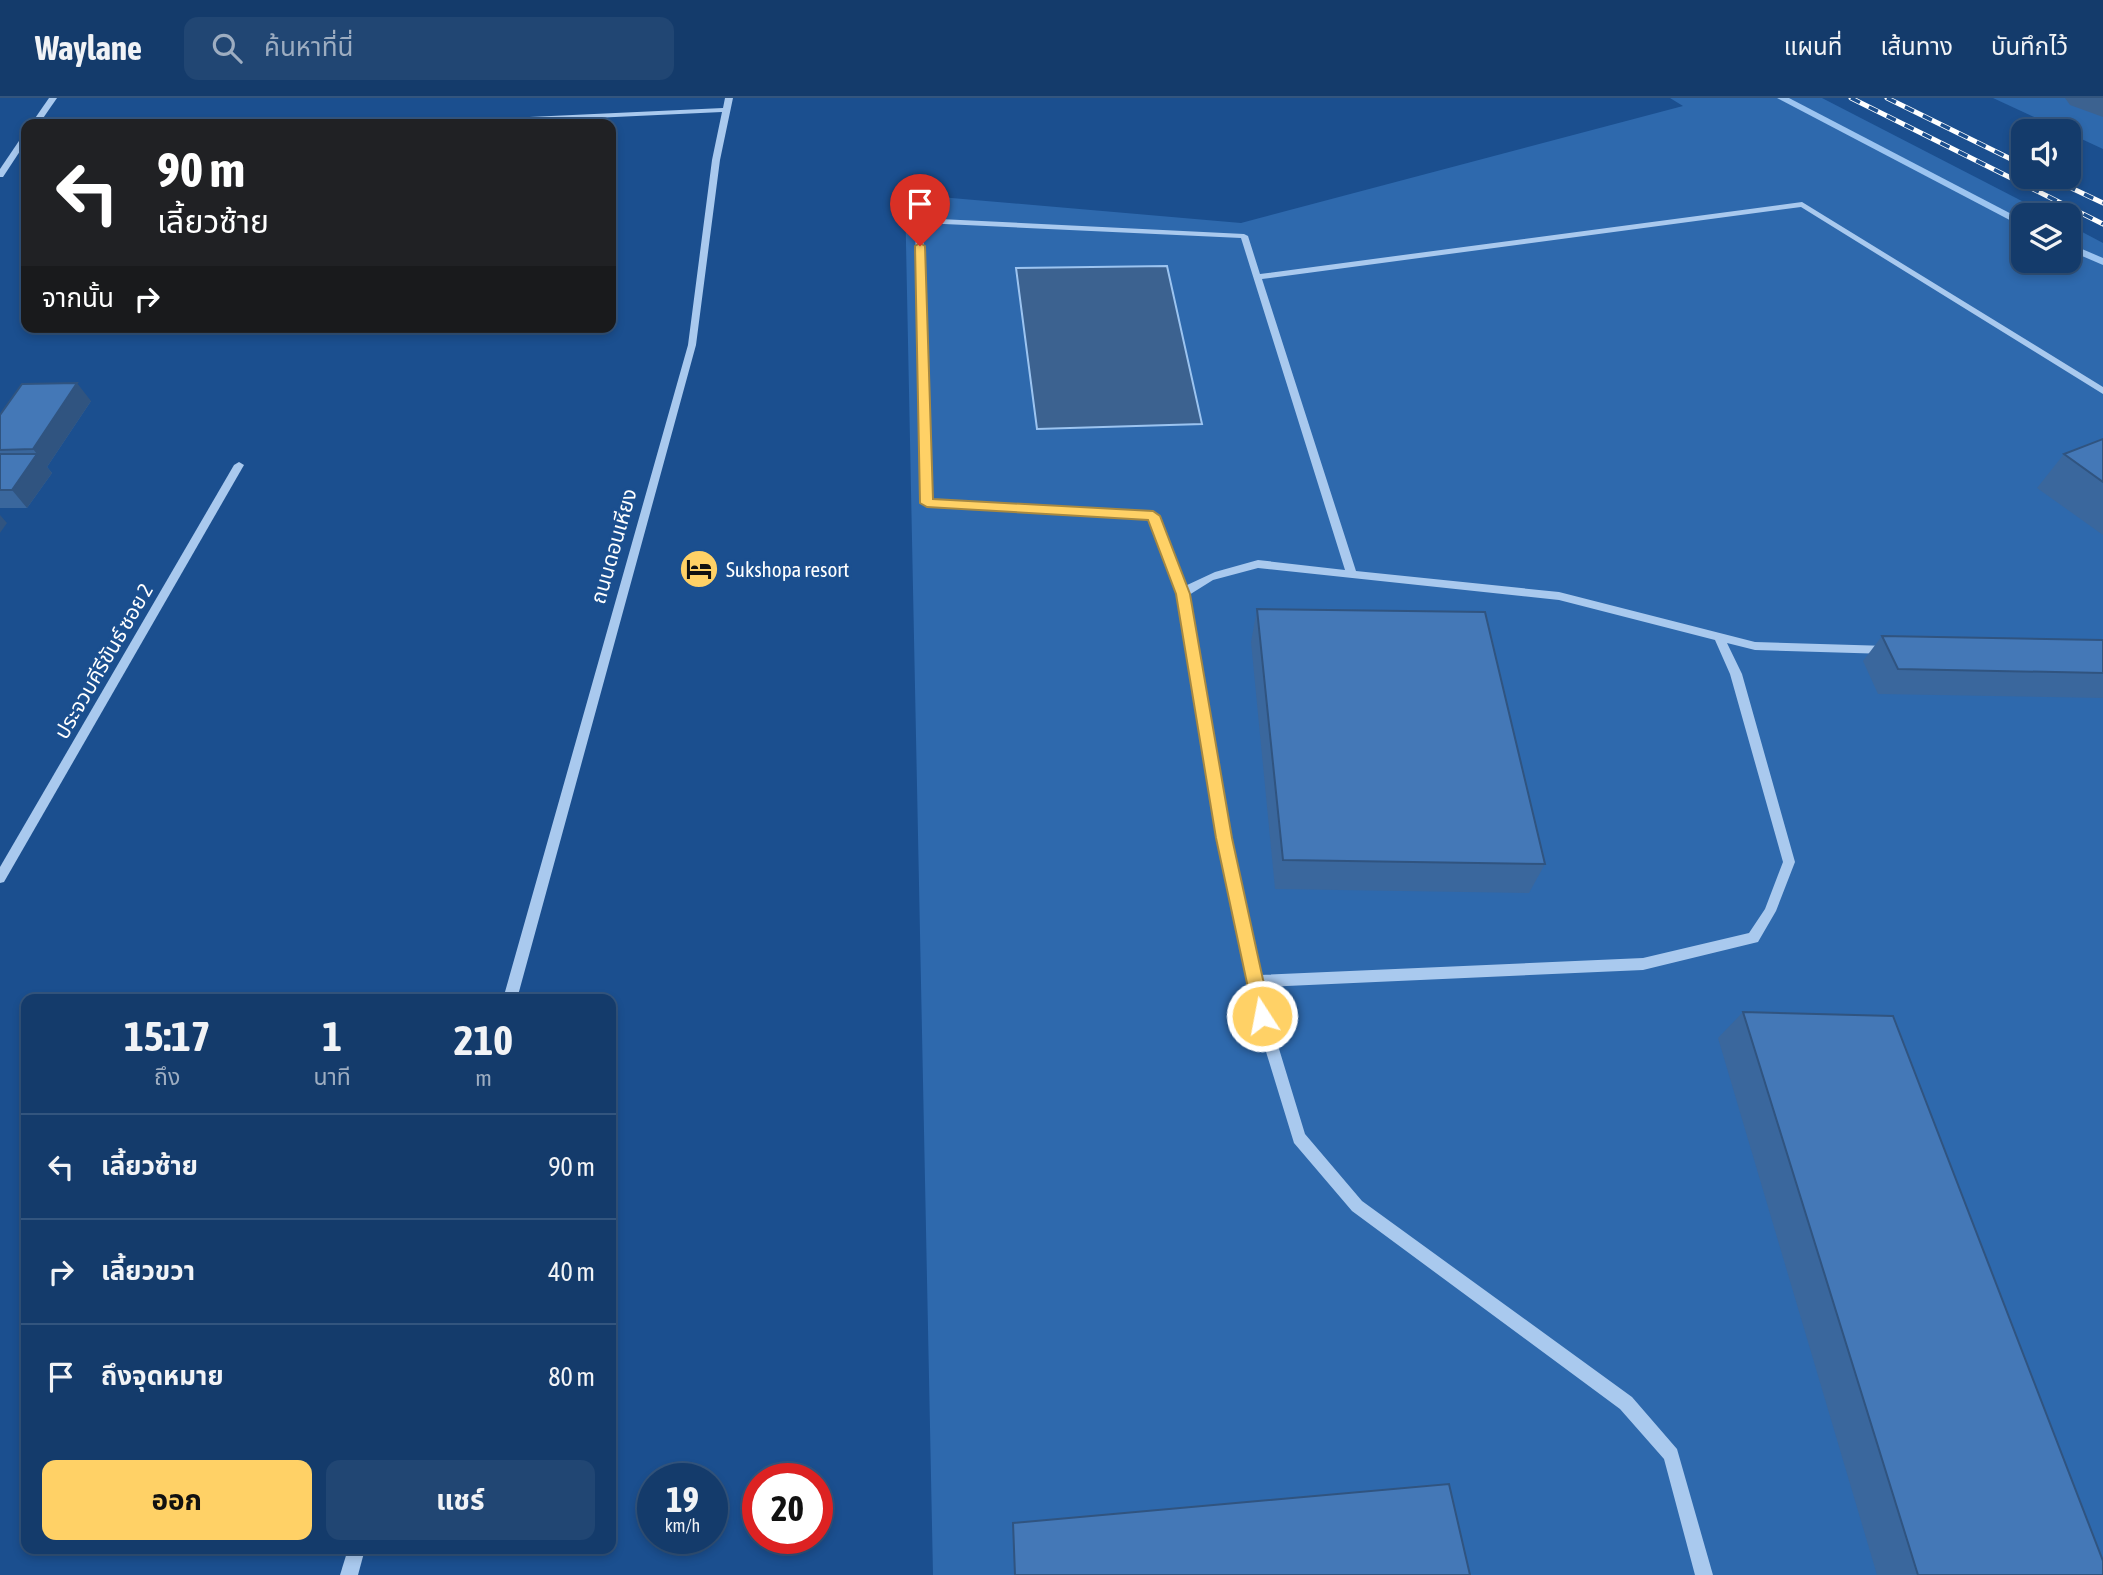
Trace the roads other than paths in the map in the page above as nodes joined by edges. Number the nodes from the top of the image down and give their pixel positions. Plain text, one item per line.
1 (53, 98) edge
2 (729, 98) edge
3 (726, 110) junction
4 (38, 119) edge
5 (532, 119) edge
6 (21, 144) edge
7 (0, 175) edge
8 (1258, 277) junction
9 (2103, 391) edge
10 (239, 465) dead end
11 (1352, 575) junction
12 (1183, 594) junction
13 (1718, 637) junction
14 (1908, 650) edge
15 (0, 877) edge
16 (1255, 981) junction
17 (511, 994) edge
18 (355, 1554) edge
19 (349, 1575) edge
20 (1704, 1575) edge

1 - 4 street
2 - 3 street, ถนนดอนเหียง
3 - 5 street
3 - 17 street, ถนนดอนเหียง
6 - 7 street
8 - 9 street
8 - 11 street
8 - 12 lane
10 - 15 street, ประจวบคีรีขันธ์ ซอย 2
11 - 12 street
11 - 13 street
12 - 16 street
13 - 14 street
13 - 16 street
16 - 20 street
18 - 19 street

